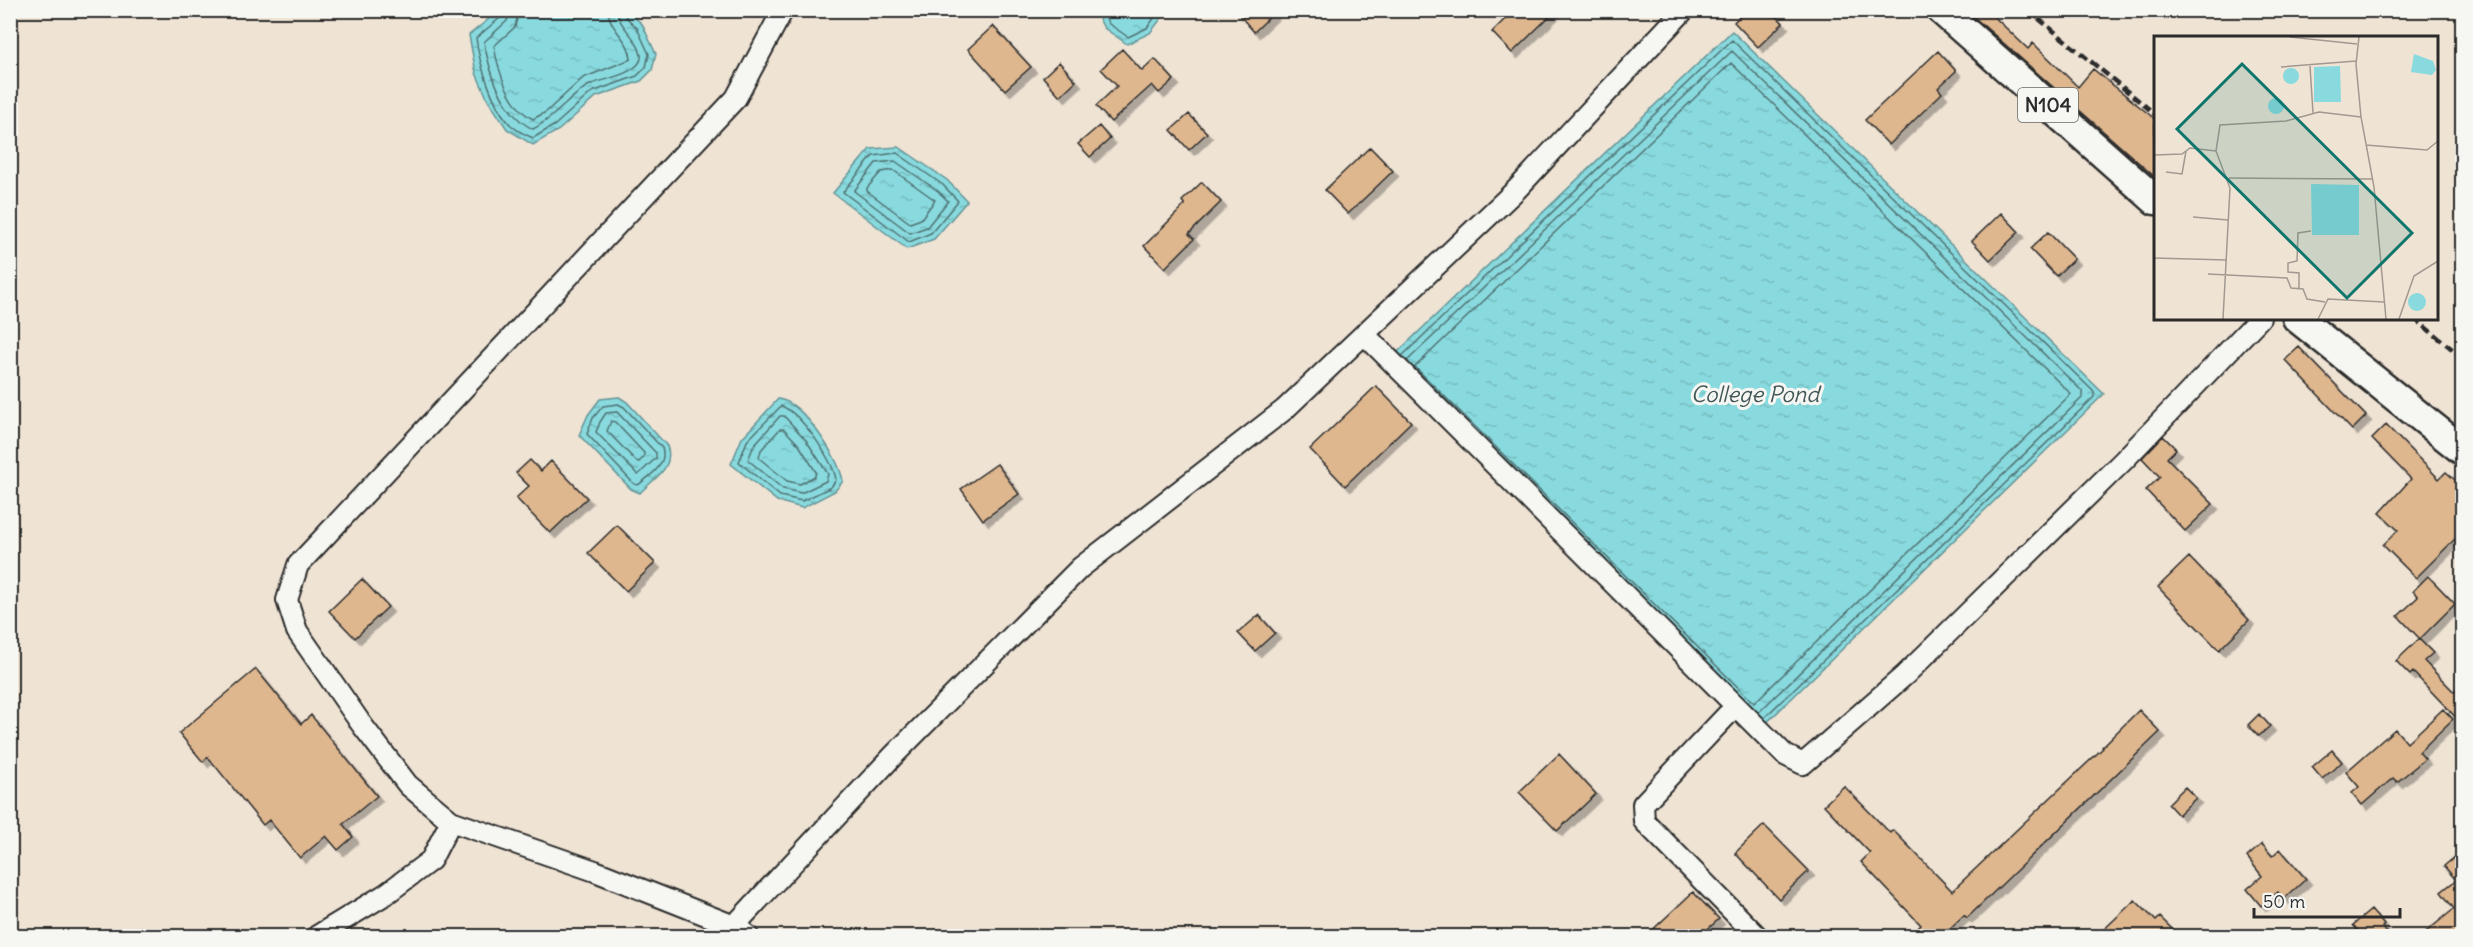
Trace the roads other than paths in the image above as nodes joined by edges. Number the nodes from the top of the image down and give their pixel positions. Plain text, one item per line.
1 (783, 10) edge
2 (1684, 10) edge
3 (1941, 10) edge
4 (2154, 199) edge
5 (2258, 320) edge
6 (2300, 320) edge
7 (1364, 334) junction
8 (2463, 450) edge
9 (1727, 715) dead end
10 (451, 821) junction
11 (741, 931) edge
12 (317, 936) edge
13 (1757, 936) edge

1 - 10 street
2 - 7 street
3 - 4 highway, N104
5 - 7 street
6 - 8 highway
7 - 11 street
9 - 13 street
10 - 11 street
10 - 12 street

